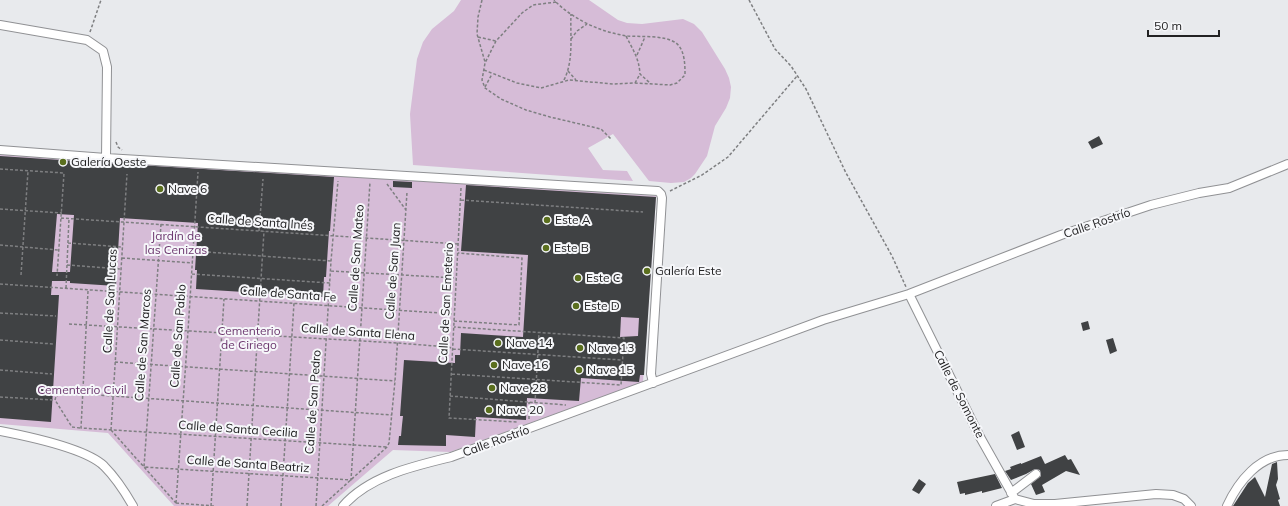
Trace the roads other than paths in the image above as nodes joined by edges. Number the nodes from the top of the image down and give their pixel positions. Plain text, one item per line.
1 (0, 25) edge
2 (0, 150) edge
3 (106, 158) junction
4 (1288, 164) edge
5 (909, 294) junction
6 (653, 383) junction
7 (0, 431) edge
8 (1288, 455) edge
9 (1036, 474) dead end
10 (1013, 496) junction
11 (133, 506) edge
12 (343, 506) edge
13 (996, 506) edge
14 (1191, 506) edge
15 (1227, 506) edge

1 - 3 street
2 - 3 street
3 - 6 street
4 - 5 street, Calle Rostrío
5 - 6 street, Calle Rostrío
5 - 10 street, Calle de Somonte
6 - 12 street, Calle Rostrío
7 - 11 street
8 - 15 street
9 - 10 street
10 - 13 street
10 - 14 street

